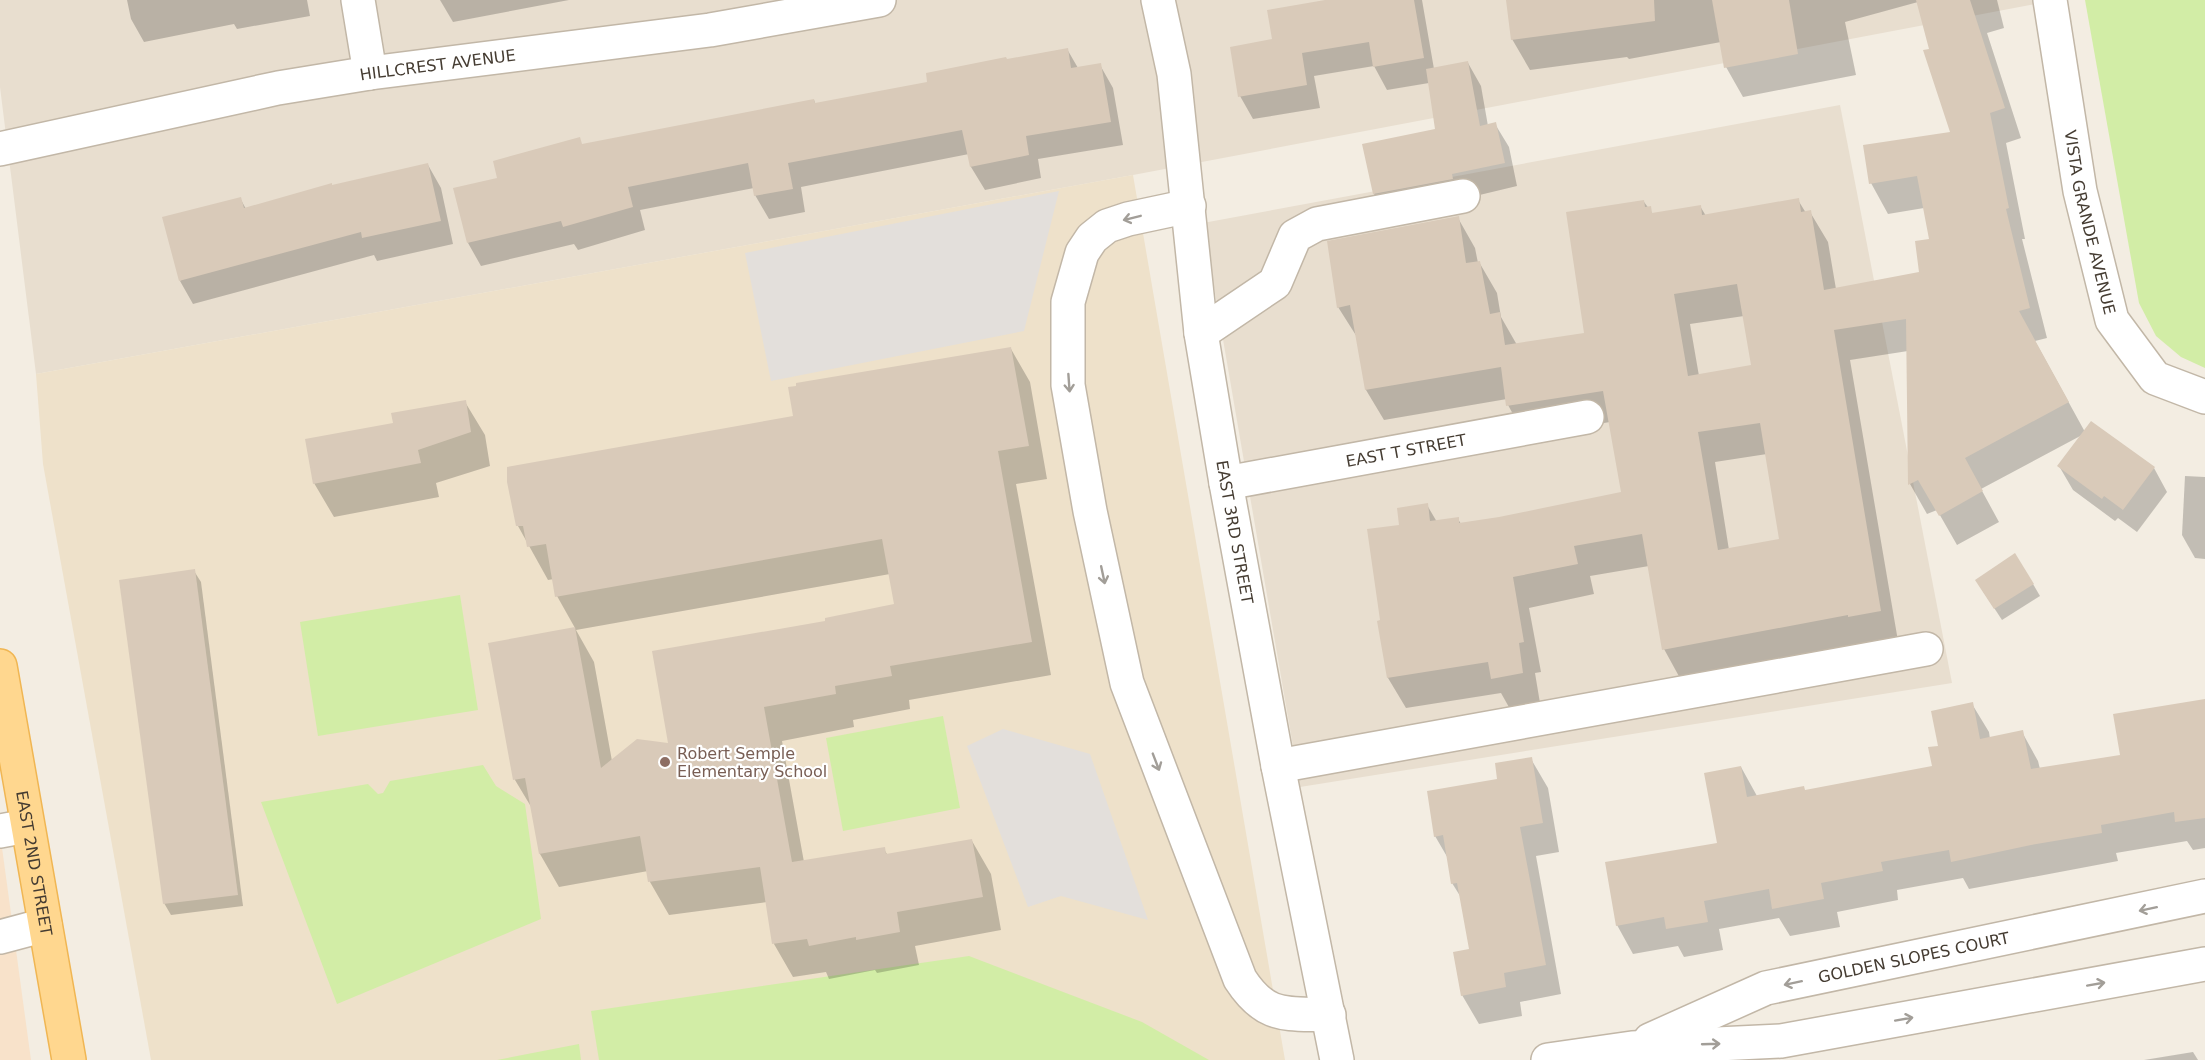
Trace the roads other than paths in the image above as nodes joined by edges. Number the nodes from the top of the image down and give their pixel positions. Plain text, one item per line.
1 (358, 0) edge
2 (879, 0) edge
3 (1158, 0) edge
4 (2050, 0) edge
5 (370, 73) junction
6 (0, 149) edge
7 (1462, 195) dead end
8 (1189, 206) junction
9 (1201, 333) junction
10 (2205, 397) edge
11 (1587, 417) dead end
12 (1226, 483) junction
13 (1926, 650) dead end
14 (0, 666) edge
15 (1278, 766) junction
16 (13, 829) edge
17 (2205, 896) edge
18 (45, 925) junction
19 (0, 937) edge
20 (2205, 964) edge
21 (1329, 1015) junction
22 (1632, 1048) junction
23 (69, 1060) edge
24 (1337, 1060) edge
25 (1548, 1060) edge

1 - 5 street
2 - 5 street, HILLCREST AVENUE
3 - 8 street, EAST 3RD STREET
4 - 10 street, VISTA GRANDE AVENUE
5 - 6 street, HILLCREST AVENUE
7 - 9 street
8 - 9 street, EAST 3RD STREET
8 -> 21 street
9 - 12 street, EAST 3RD STREET
11 - 12 street, EAST T STREET
12 - 15 street, EAST 3RD STREET
13 - 15 street
14 - 16 main road, EAST 2ND STREET
15 - 21 street, EAST 3RD STREET
16 - 18 main road, EAST 2ND STREET
17 -> 22 street, GOLDEN SLOPES COURT
18 - 19 street
18 - 23 main road, EAST 2ND STREET
22 -> 20 street, GOLDEN SLOPES COURT
21 - 24 street, EAST 3RD STREET
22 - 25 street, GOLDEN SLOPES COURT

